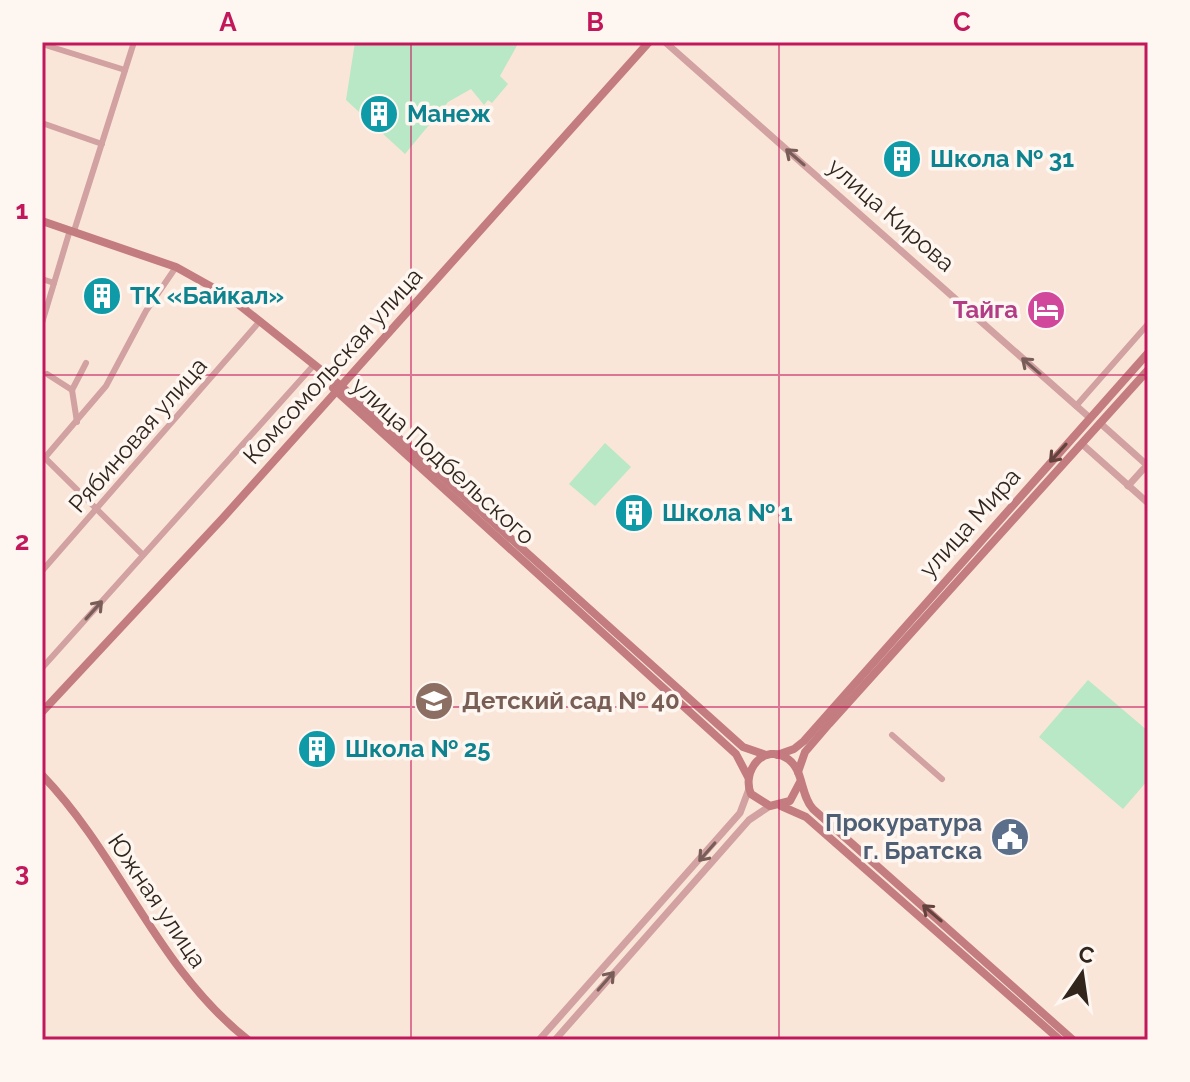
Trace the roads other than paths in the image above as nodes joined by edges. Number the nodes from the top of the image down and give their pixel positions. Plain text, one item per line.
1 (134, 42) edge
2 (649, 42) edge
3 (665, 42) edge
4 (42, 44) edge
5 (125, 70) junction
6 (42, 123) edge
7 (102, 144) junction
8 (42, 221) edge
9 (72, 231) junction
10 (176, 267) junction
11 (42, 279) edge
12 (54, 283) junction
13 (260, 321) junction
14 (42, 323) edge
15 (1148, 324) edge
16 (1148, 353) edge
17 (86, 363) dead end
18 (313, 366) junction
19 (1148, 370) edge
20 (47, 374) dead end
21 (1125, 380) junction
22 (1133, 387) junction
23 (338, 389) junction
24 (72, 390) junction
25 (1076, 406) junction
26 (1090, 418) junction
27 (77, 422) junction
28 (1100, 423) junction
29 (1082, 444) junction
30 (44, 460) edge
31 (418, 461) junction
32 (1148, 466) edge
33 (1128, 486) junction
34 (1148, 503) edge
35 (98, 509) junction
36 (1008, 511) junction
37 (1016, 518) junction
38 (143, 555) junction
39 (42, 571) edge
40 (42, 668) edge
41 (43, 713) edge
42 (825, 721) junction
43 (892, 735) dead end
44 (766, 755) junction
45 (777, 755) junction
46 (42, 769) edge
47 (798, 772) junction
48 (42, 775) edge
49 (748, 777) junction
50 (942, 779) dead end
51 (800, 782) junction
52 (53, 786) junction
53 (749, 789) junction
54 (770, 806) junction
55 (780, 806) junction
56 (1022, 1000) junction
57 (248, 1040) edge
58 (539, 1040) edge
59 (555, 1040) edge
60 (1060, 1040) edge
61 (1073, 1040) edge

1 - 5 street
2 - 23 main road, Комсомольская улица
25 -> 3 street, улица Кирова
4 - 5 street
5 - 7 street
6 - 7 street
7 - 9 street
8 - 9 main road, улица Подбельского
9 - 10 main road, улица Подбельского
9 - 12 street
10 - 13 main road, улица Подбельского
10 - 27 street
11 - 12 street
12 - 14 street
13 - 18 main road, улица Подбельского
13 - 35 street, Рябиновая улица
15 - 25 street
16 - 21 main road, улица Мира
17 - 24 street
18 - 23 main road, улица Подбельского
18 - 38 street
19 - 22 main road, улица Мира
20 - 24 street
21 - 22 main road
21 - 26 main road, улица Мира
22 - 28 main road, улица Мира
23 - 31 main road, улица Подбельского
23 - 41 main road, Комсомольская улица
24 - 27 street
25 - 26 street, улица Кирова
26 -> 36 main road, улица Мира
27 - 30 street
28 - 29 main road, улица Мира
28 - 32 street
29 - 33 street
29 - 37 main road, улица Мира
30 - 35 street
31 - 44 main road, улица Подбельского
31 - 49 main road, улица Подбельского
32 - 33 street
33 - 34 street
35 - 38 street
35 - 39 street, Рябиновая улица
36 - 37 main road
36 - 42 main road, улица Мира
37 - 42 main road, улица Мира
40 -> 38 street
42 - 45 main road
42 - 47 main road
43 - 50 street
44 - 45 main road
44 - 49 main road
45 - 47 main road
46 - 52 main road
47 - 51 main road
48 - 52 main road, Южная улица
49 - 53 main road
51 - 55 main road
56 -> 51 main road
52 - 57 main road, Южная улица
53 - 54 main road
53 -> 58 street
54 - 55 main road
59 -> 54 street
55 - 56 main road
56 - 60 main road
56 - 61 main road

